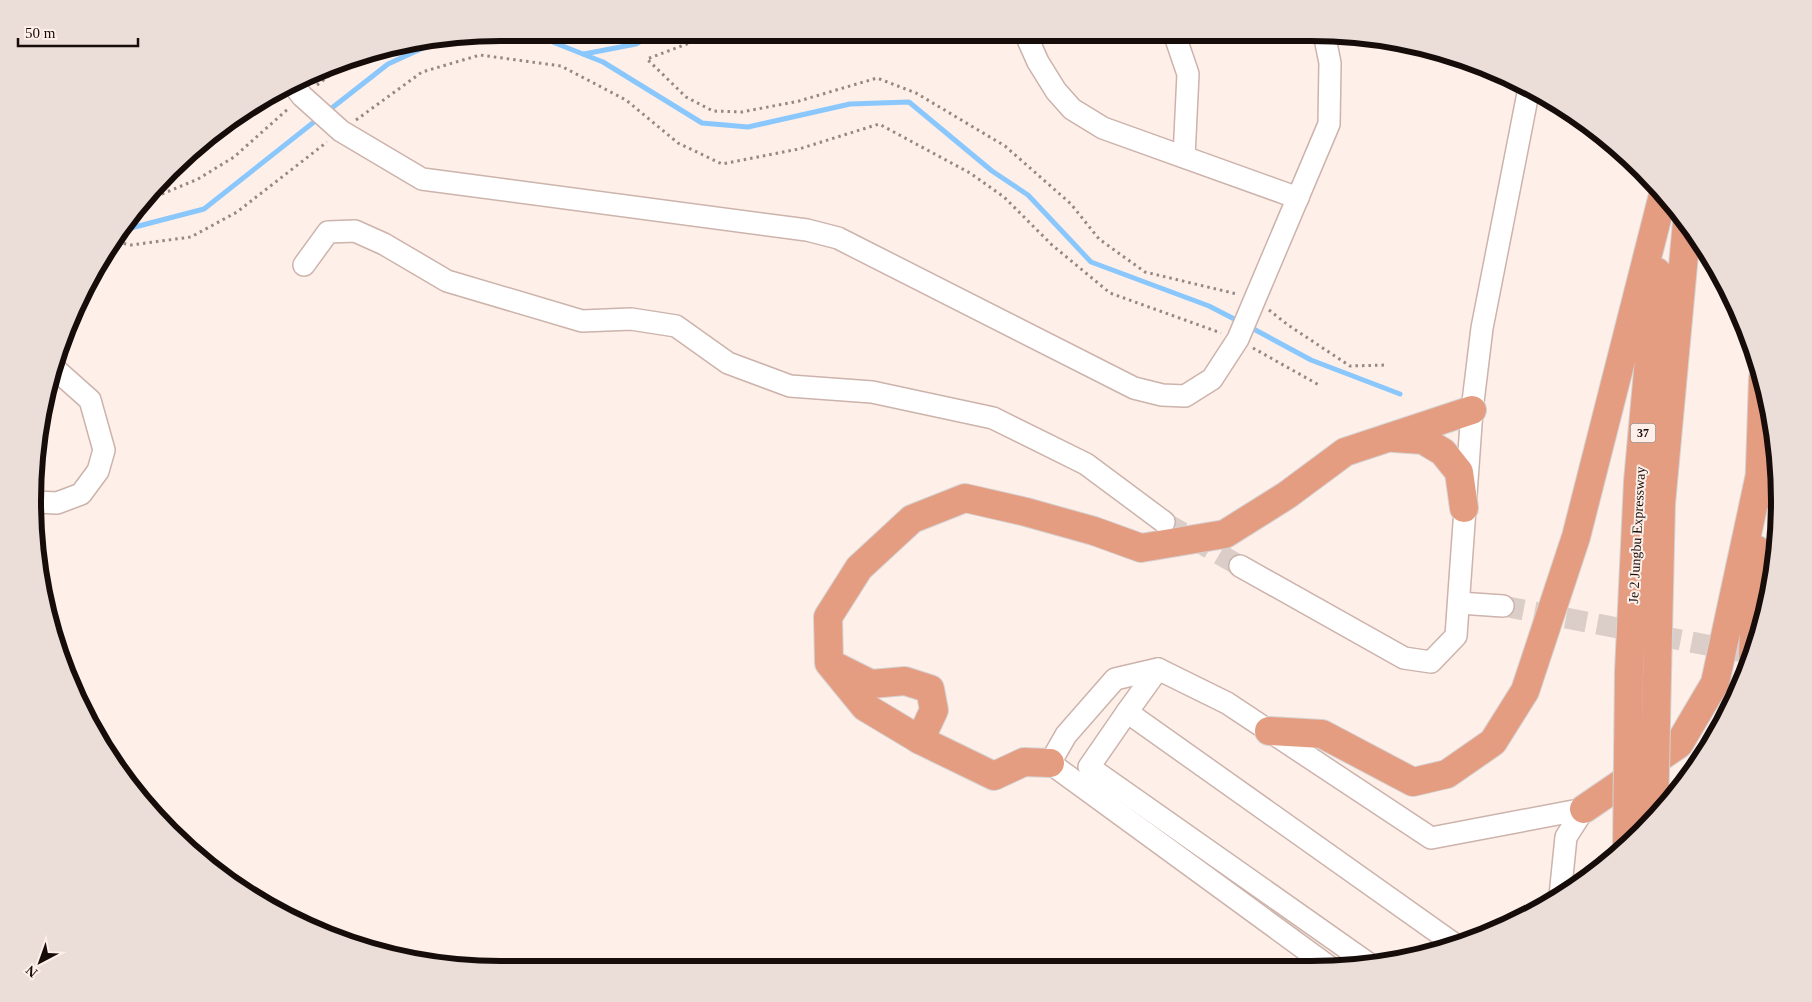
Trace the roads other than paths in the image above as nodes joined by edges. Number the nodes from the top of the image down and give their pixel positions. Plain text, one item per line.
1 (1029, 41) edge
2 (1177, 41) edge
3 (1326, 41) edge
4 (298, 92) edge
5 (1527, 96) edge
6 (1184, 157) junction
7 (1298, 198) junction
8 (1662, 204) edge
9 (1663, 205) edge
10 (1686, 235) edge
11 (304, 265) dead end
12 (60, 373) edge
13 (1472, 410) junction
14 (1762, 410) edge
15 (1387, 438) junction
16 (1759, 479) junction
17 (41, 502) edge
18 (1464, 508) junction
19 (1164, 522) tunnel mouth
20 (1240, 566) tunnel mouth
21 (1459, 603) junction
22 (1504, 606) tunnel mouth
23 (1754, 623) edge
24 (829, 663) junction
25 (1158, 669) junction
26 (1127, 712) junction
27 (1269, 731) junction
28 (920, 740) junction
29 (1050, 763) junction
30 (1654, 807) edge
31 (1584, 809) junction
32 (1626, 835) edge
33 (1561, 886) edge
34 (1448, 939) edge
35 (1361, 958) edge
36 (1321, 961) edge

1 - 6 street
2 - 6 street
3 - 7 street
4 - 7 street
5 - 13 street
6 - 7 street
8 - 27 highway
9 - 32 highway, Je 2 Jungbu Expressway / 37, bridge
10 - 30 highway, Je 2 Jungbu Expressway / 37, bridge
11 - 19 street
12 - 17 street
13 - 15 highway
13 - 18 street
14 - 16 highway
15 - 18 highway
15 - 24 highway
16 - 23 highway
16 - 31 highway
18 - 21 street
20 - 21 street
21 - 22 street
24 - 28 highway
24 - 28 highway
25 - 26 street
25 - 27 street
25 - 29 street
26 - 34 street
26 - 35 street
27 - 31 street
28 - 29 highway
29 - 36 street
31 - 33 street

